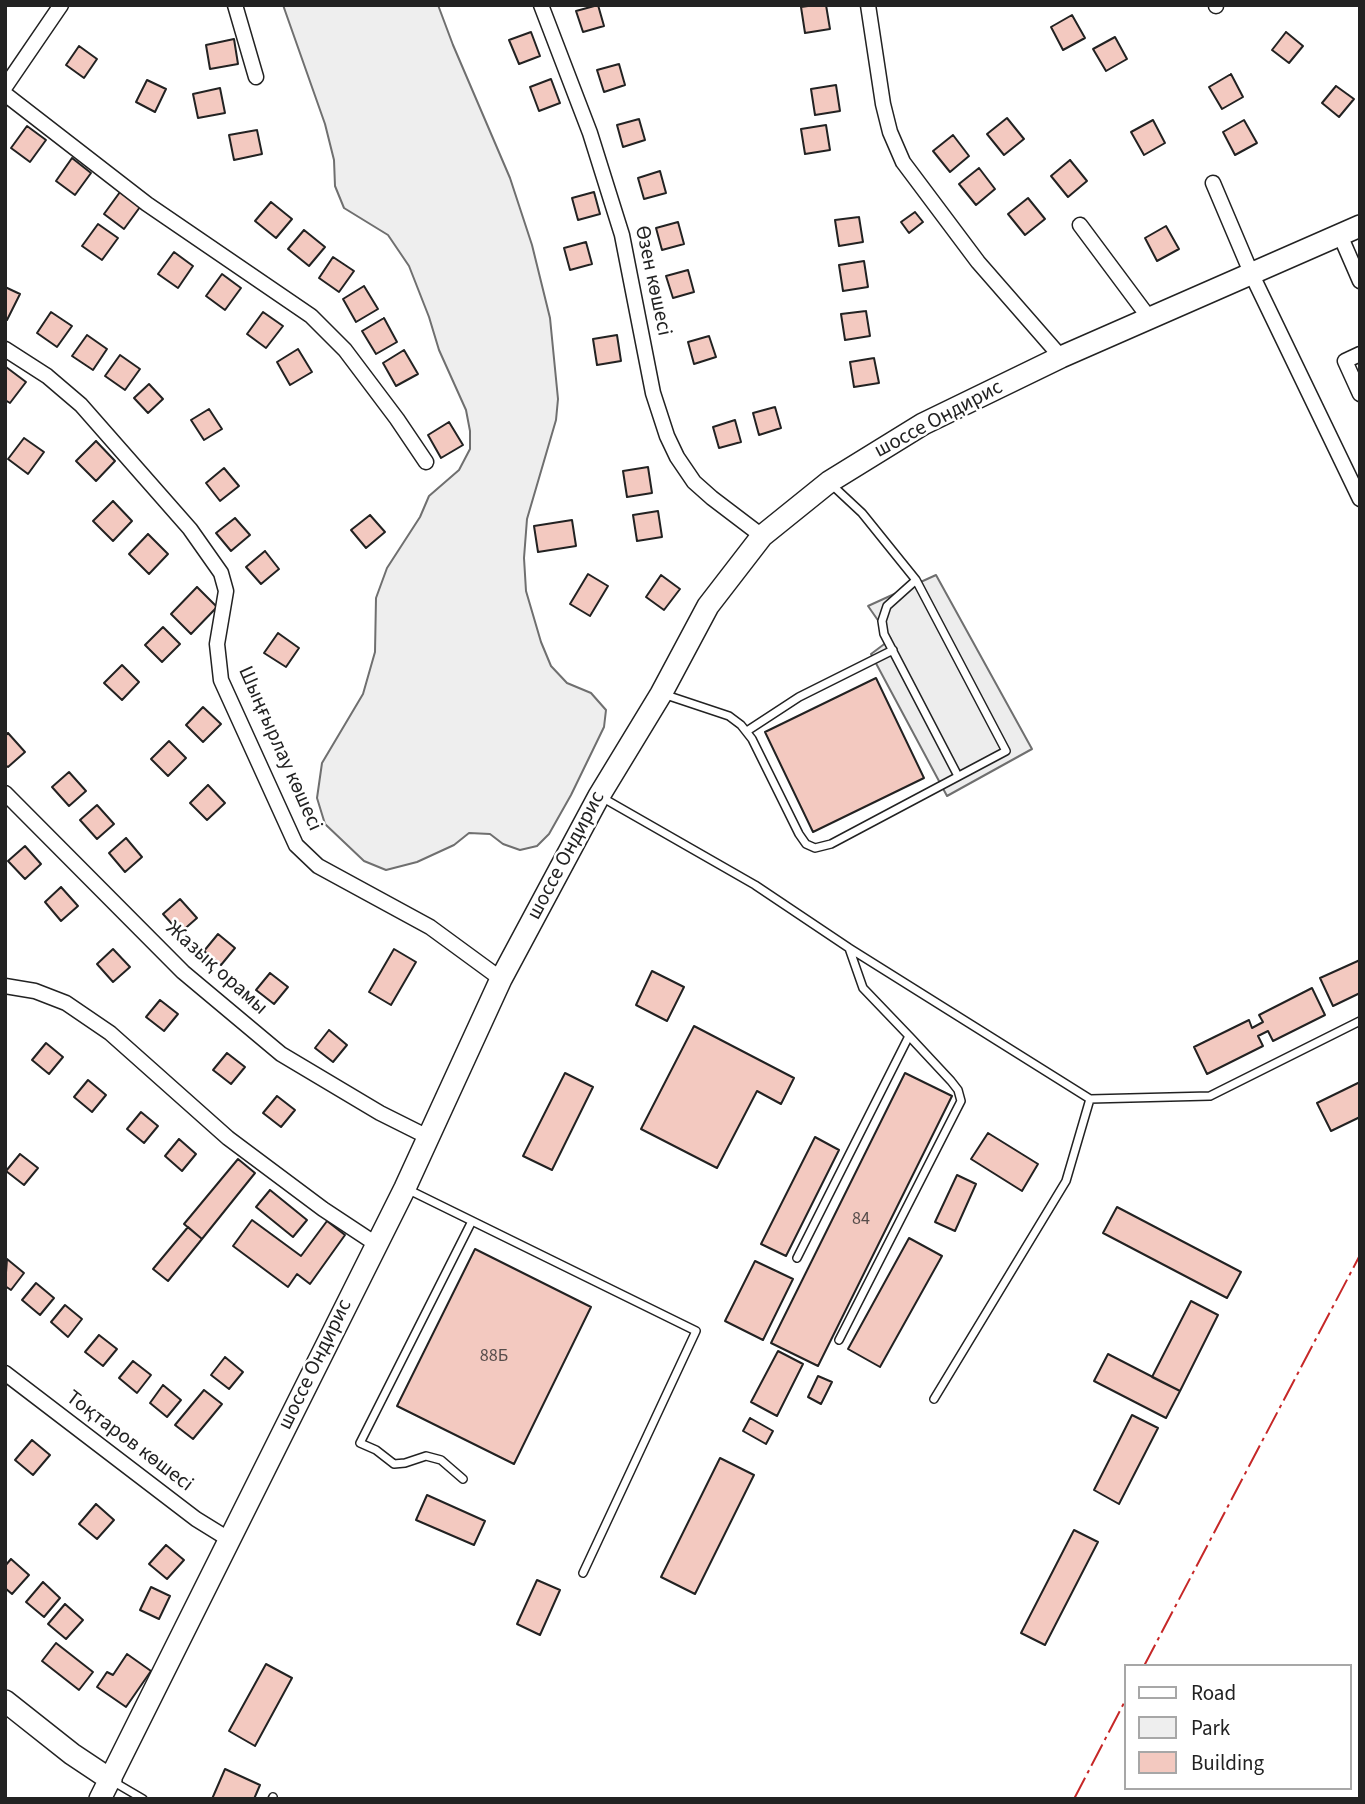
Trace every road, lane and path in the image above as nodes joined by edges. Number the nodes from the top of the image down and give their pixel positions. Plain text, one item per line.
1 (61, 5) edge
2 (235, 5) edge
3 (541, 5) edge
4 (868, 5) edge
5 (256, 77) dead end
6 (5, 87) edge
7 (5, 94) edge
8 (1213, 183) dead end
9 (1080, 225) dead end
10 (1360, 226) edge
11 (1340, 235) junction
12 (1252, 275) junction
13 (1360, 281) edge
14 (1150, 319) junction
15 (5, 349) edge
16 (1360, 354) edge
17 (1061, 358) junction
18 (1360, 394) edge
19 (426, 462) dead end
20 (829, 482) junction
21 (1360, 499) edge
22 (762, 536) junction
23 (916, 580) junction
24 (893, 650) junction
25 (661, 694) junction
26 (747, 731) junction
27 (958, 776) junction
28 (5, 793) edge
29 (599, 796) junction
30 (849, 947) junction
31 (501, 979) junction
32 (5, 986) edge
33 (1360, 1021) edge
34 (909, 1036) junction
35 (1090, 1099) junction
36 (428, 1137) junction
37 (405, 1188) junction
38 (472, 1221) junction
39 (376, 1244) junction
40 (797, 1258) dead end
41 (839, 1340) dead end
42 (5, 1373) edge
43 (934, 1399) dead end
44 (463, 1479) dead end
45 (230, 1540) junction
46 (583, 1573) dead end
47 (5, 1701) edge
48 (106, 1790) edge
49 (144, 1799) edge

1 - 6 street
2 - 5 street
3 - 22 street, Өзен көшесі
4 - 17 street
7 - 19 street
8 - 12 street
9 - 14 street
10 - 11 main road, шоссе Ондирис
11 - 12 main road, шоссе Ондирис
11 - 13 street
12 - 14 main road, шоссе Ондирис
12 - 21 street
14 - 17 main road, шоссе Ондирис
15 - 31 street, Шыңғырлау көшесі
16 - 18 street
17 - 20 main road, шоссе Ондирис
20 - 22 main road, шоссе Ондирис
20 - 23 lane
22 - 25 main road, шоссе Ондирис
23 - 24 lane
23 - 27 lane
24 - 26 lane
24 - 27 lane
25 - 26 lane
25 - 29 main road, шоссе Ондирис
26 - 27 lane
28 - 36 street, Жазық орамы
29 - 30 lane
29 - 31 main road, шоссе Ондирис
30 - 34 lane
30 - 35 lane
31 - 36 main road, шоссе Ондирис
32 - 39 street
33 - 35 lane
34 - 40 lane
34 - 41 lane
35 - 43 lane
36 - 37 main road, шоссе Ондирис
37 - 38 lane
37 - 39 main road, шоссе Ондирис
38 - 44 lane
38 - 46 lane
39 - 45 main road, шоссе Ондирис
42 - 45 street, Тоқтаров көшесі
45 - 48 main road, шоссе Ондирис
47 - 48 main road
48 - 49 lane

